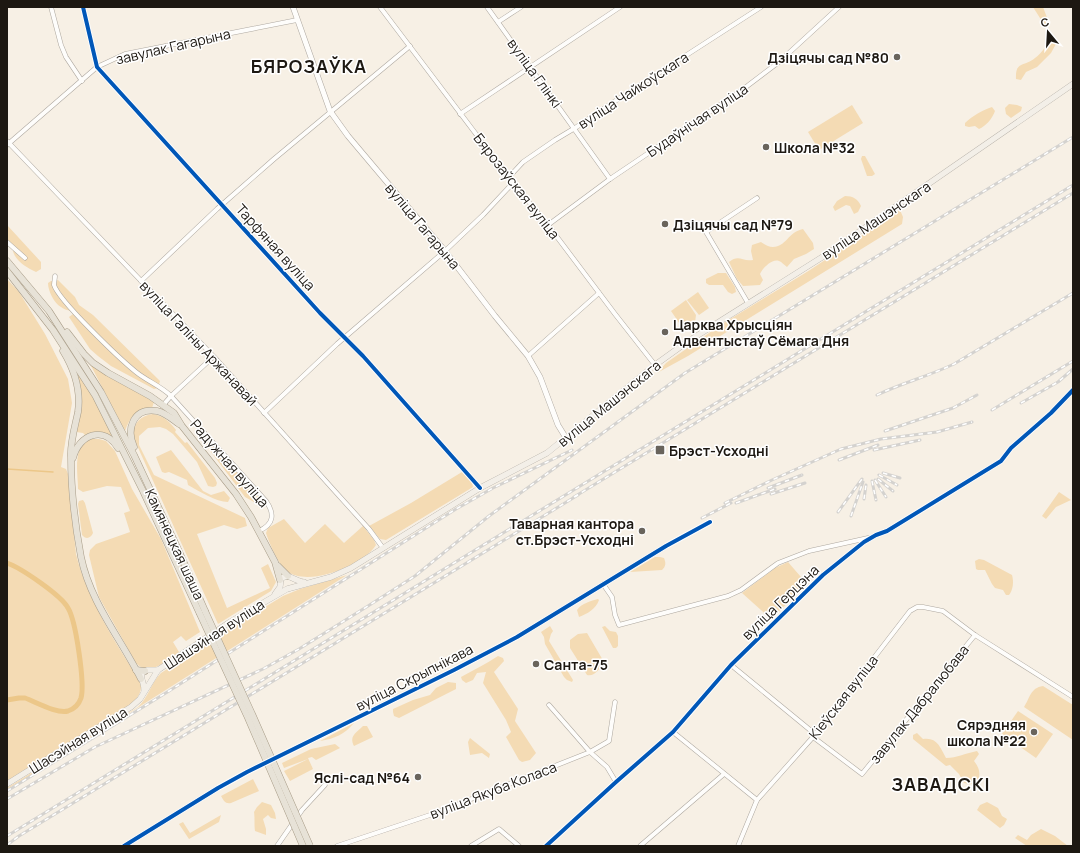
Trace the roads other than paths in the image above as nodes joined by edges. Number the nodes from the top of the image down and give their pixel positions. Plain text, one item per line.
1 (51, 7) edge
2 (83, 7) edge
3 (293, 7) edge
4 (380, 7) edge
5 (487, 7) edge
6 (521, 7) edge
7 (620, 7) edge
8 (761, 7) edge
9 (839, 7) edge
10 (297, 20) junction
11 (498, 22) junction
12 (410, 46) junction
13 (530, 66) junction
14 (97, 67) junction
15 (82, 81) junction
16 (1073, 84) edge
17 (330, 111) junction
18 (460, 114) junction
19 (574, 128) junction
20 (8, 143) edge
21 (509, 177) junction
22 (610, 180) junction
23 (513, 183) junction
24 (757, 198) dead end
25 (222, 205) junction
26 (548, 225) junction
27 (7, 242) edge
28 (445, 251) junction
29 (25, 258) dead end
30 (7, 261) edge
31 (7, 271) edge
32 (55, 276) dead end
33 (141, 282) junction
34 (599, 293) junction
35 (748, 303) junction
36 (49, 311) junction
37 (53, 330) junction
38 (345, 337) junction
39 (528, 356) junction
40 (213, 357) junction
41 (655, 365) junction
42 (1073, 390) edge
43 (171, 396) junction
44 (164, 404) junction
45 (264, 413) junction
46 (182, 426) junction
47 (566, 438) junction
48 (71, 468) junction
49 (480, 488) junction
50 (146, 489) junction
51 (710, 522) dead end
52 (259, 531) junction
53 (876, 535) junction
54 (383, 548) junction
55 (275, 562) junction
56 (290, 577) junction
57 (313, 581) junction
58 (280, 582) junction
59 (603, 584) junction
60 (289, 588) junction
61 (271, 597) junction
62 (202, 612) junction
63 (975, 634) junction
64 (730, 666) junction
65 (136, 670) junction
66 (158, 670) junction
67 (147, 671) junction
68 (142, 680) junction
69 (152, 680) junction
70 (144, 691) junction
71 (1073, 697) edge
72 (615, 702) dead end
73 (549, 705) dead end
74 (673, 732) junction
75 (814, 736) junction
76 (590, 752) junction
77 (724, 774) junction
78 (616, 782) junction
79 (7, 784) edge
80 (325, 785) dead end
81 (757, 800) junction
82 (124, 846) edge
83 (277, 846) edge
84 (303, 846) edge
85 (310, 846) edge
86 (337, 846) edge
87 (471, 846) edge
88 (519, 846) edge
89 (546, 846) edge
90 (640, 846) edge
91 (738, 846) edge

1 - 15 street
2 - 14 street, Тарфяная вуліца
3 - 10 street, вуліца Гагарына
4 - 12 street, Бярозаўская вуліца
5 - 11 street, вуліца Глінкі
6 - 11 street
7 - 13 street
8 - 19 street, вуліца Чайкоўскага
9 - 22 street, Будаўнічая вуліца
10 - 14 street, завулак Гагарына
10 - 17 street, вуліца Гагарына
11 - 13 street, вуліца Глінкі
12 - 17 street
12 - 18 street, Бярозаўская вуліца
13 - 18 street
13 - 19 street, вуліца Глінкі
14 - 15 street, завулак Гагарына
14 - 25 street, Тарфяная вуліца
15 - 20 street, завулак Гагарына
16 - 35 main road, вуліца Машэнскага
17 - 25 street
17 - 28 street, вуліца Гагарына
18 - 21 street, Бярозаўская вуліца
19 - 21 street, вуліца Чайкоўскага
19 - 22 street, вуліца Глінкі
20 - 33 street, вуліца Галіны Аржанавай
21 - 23 street, Бярозаўская вуліца
22 - 26 street, Будаўнічая вуліца
23 - 26 street, Бярозаўская вуліца
23 - 28 street
24 - 35 street
25 - 33 street
25 - 38 street, Тарфяная вуліца
26 - 34 street, Бярозаўская вуліца
27 - 29 street
28 - 38 street
28 - 39 street, вуліца Гагарына
30 - 36 main road, Камянецкая шаша
31 - 37 main road, Камянецкая шаша
32 - 43 street, Радужная вуліца
33 - 40 street, вуліца Галіны Аржанавай
34 - 39 street
34 - 41 street, Бярозаўская вуліца
35 - 41 main road, вуліца Машэнскага
36 - 44 main road
36 - 50 main road, Камянецкая шаша
37 - 48 main road
37 - 50 main road, Камянецкая шаша
38 - 45 street
38 - 49 street, Тарфяная вуліца
39 - 47 street, вуліца Гагарына
40 - 43 street
40 - 45 street, вуліца Галіны Аржанавай
41 - 47 main road, вуліца Машэнскага
42 - 53 street, вуліца Герцэна
43 - 44 street
43 - 52 street, Радужная вуліца
44 - 46 main road
45 - 54 street, вуліца Галіны Аржанавай
46 - 50 main road
46 - 52 main road
47 - 49 main road, вуліца Машэнскага
48 - 50 main road
48 - 65 main road
49 - 54 main road, вуліца Машэнскага
50 - 62 main road, Камянецкая шаша
51 - 59 street, вуліца Скрыпнікава
52 - 55 main road
53 - 59 street
53 - 64 street, вуліца Герцэна
54 - 57 main road, вуліца Машэнскага
55 - 56 main road
55 - 58 main road
56 - 57 main road, вуліца Машэнскага
56 - 58 main road
56 - 60 main road
57 - 60 main road, вуліца Машэнскага
58 - 60 main road
58 - 61 main road
59 - 82 street, вуліца Скрыпнікава
60 - 61 main road, вуліца Машэнскага
61 - 66 main road, Шашэйная вуліца
62 - 84 main road, Камянецкая шаша, bridge
62 - 85 main road, Камянецкая шаша, bridge
63 - 71 street
63 - 75 street, Кіеўская вуліца
63 - 75 street, завулак Дабралюбава
64 - 74 street, вуліца Герцэна
64 - 75 street
65 - 67 main road
65 - 68 main road
66 - 67 main road, Шашэйная вуліца
66 - 69 main road, Шашэйная вуліца
67 - 68 main road
67 - 69 main road
68 - 69 main road
68 - 70 main road
69 - 70 main road, Шасэйная вуліца
70 - 79 main road, Шасэйная вуліца
72 - 76 street, вуліца Якуба Коласа
73 - 76 street
74 - 77 street
74 - 78 street, вуліца Герцэна
75 - 81 street, Кіеўская вуліца
76 - 78 street
76 - 86 street, вуліца Якуба Коласа
77 - 81 street
77 - 90 street
78 - 89 street, вуліца Герцэна
80 - 83 street
81 - 91 street, Кіеўская вуліца
87 - 88 street

